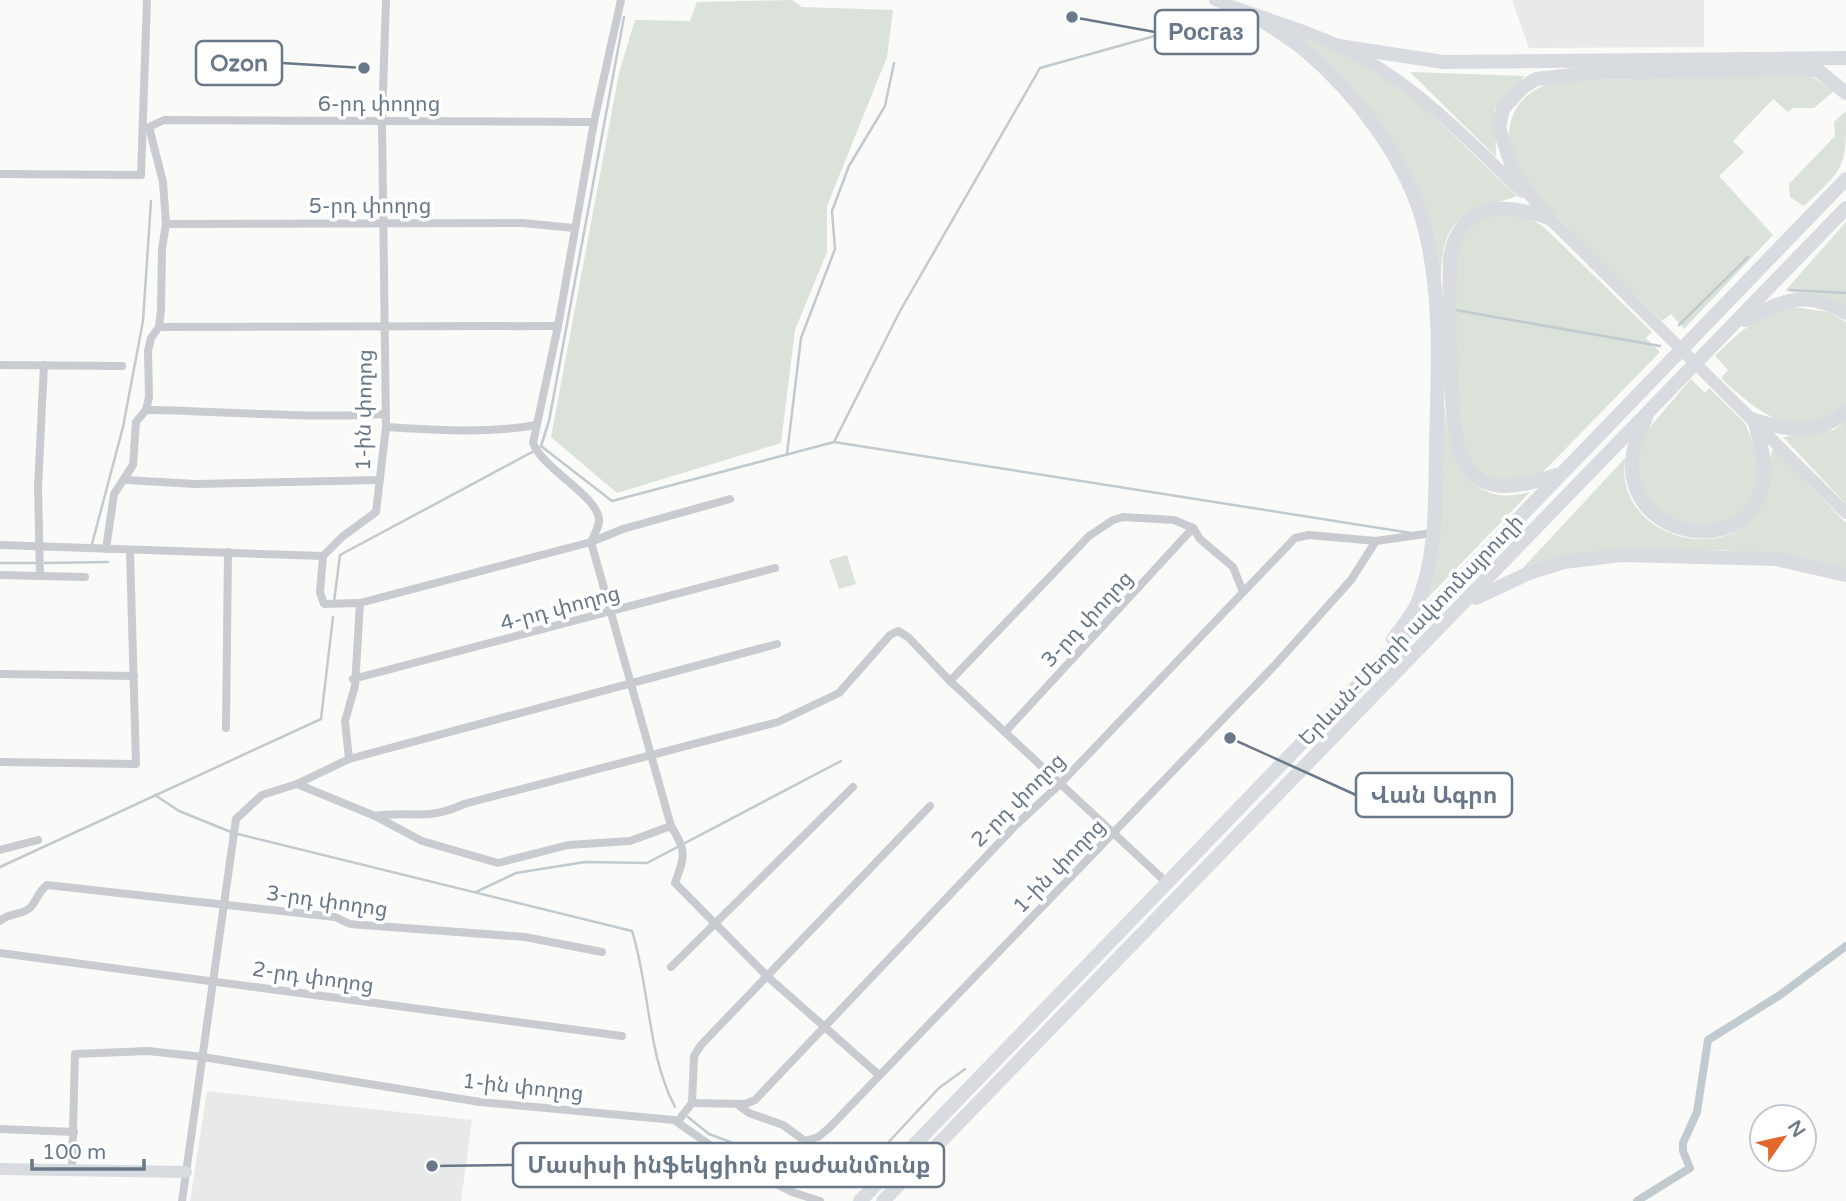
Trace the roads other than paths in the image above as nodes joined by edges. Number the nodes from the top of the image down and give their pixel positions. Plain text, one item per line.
1 (147, 0) edge
2 (386, 0) edge
3 (621, 0) edge
4 (1215, 0) edge
5 (1254, 15) junction
6 (1339, 46) junction
7 (1846, 58) edge
8 (1846, 93) edge
9 (382, 122) junction
10 (594, 122) junction
11 (146, 127) junction
12 (1846, 170) edge
13 (0, 174) edge
14 (1846, 179) edge
15 (1835, 190) junction
16 (1846, 208) edge
17 (1550, 219) junction
18 (382, 223) junction
19 (166, 224) junction
20 (574, 228) junction
21 (1846, 313) edge
22 (558, 326) junction
23 (159, 327) junction
24 (383, 327) junction
25 (1731, 327) junction
26 (0, 365) edge
27 (44, 365) junction
28 (122, 366) dead end
29 (146, 410) junction
30 (1846, 411) edge
31 (1648, 412) junction
32 (385, 414) junction
33 (1754, 420) junction
34 (536, 425) junction
35 (386, 427) junction
36 (1561, 473) junction
37 (126, 480) junction
38 (380, 480) junction
39 (730, 499) dead end
40 (1846, 513) edge
41 (1193, 528) junction
42 (1432, 533) junction
43 (1376, 541) junction
44 (591, 542) junction
45 (0, 545) edge
46 (39, 546) junction
47 (106, 549) junction
48 (130, 551) junction
49 (228, 552) junction
50 (323, 556) junction
51 (775, 568) dead end
52 (0, 575) edge
53 (1846, 575) edge
54 (40, 576) junction
55 (85, 577) dead end
56 (1243, 592) junction
57 (360, 603) junction
58 (1465, 603) junction
59 (611, 613) junction
60 (777, 644) dead end
61 (1385, 657) junction
62 (0, 674) edge
63 (134, 676) junction
64 (354, 679) junction
65 (950, 681) junction
66 (631, 684) junction
67 (226, 729) dead end
68 (1005, 732) junction
69 (650, 756) junction
70 (349, 759) junction
71 (0, 762) edge
72 (297, 784) junction
73 (1060, 784) junction
74 (853, 787) dead end
75 (930, 806) dead end
76 (375, 816) junction
77 (671, 826) junction
78 (1115, 833) junction
79 (38, 840) dead end
80 (0, 850) edge
81 (1167, 882) junction
82 (223, 905) junction
83 (0, 921) edge
84 (716, 924) junction
85 (602, 952) dead end
86 (0, 953) edge
87 (671, 967) dead end
88 (768, 977) junction
89 (211, 981) junction
90 (824, 1028) junction
91 (622, 1036) dead end
92 (203, 1057) junction
93 (879, 1075) junction
94 (691, 1103) junction
95 (737, 1104) junction
96 (678, 1121) junction
97 (0, 1129) edge
98 (74, 1132) junction
99 (0, 1169) edge
100 (72, 1170) junction
101 (186, 1172) junction
102 (182, 1201) edge
103 (820, 1201) edge
104 (860, 1201) edge
105 (883, 1201) edge

1 - 11 street
2 - 9 street, 1-ին փողոց
3 - 10 street
4 - 5 main road
5 - 6 main road
5 - 42 highway
6 - 7 highway
6 - 17 main road
8 - 17 highway
9 - 10 street, 6-րդ փողոց
9 - 11 street, 6-րդ փողոց
9 - 18 street, 1-ին փողոց
10 - 20 street
11 - 13 street
11 - 19 street
12 - 15 highway
14 - 15 highway, Երևան-Մեղրի ավտոմայրուղի
15 - 36 highway, Երևան-Մեղրի ավտոմայրուղի
16 - 25 highway, Երևան-Մեղրի ավտոմայրուղի
17 - 33 main road
17 - 36 highway
18 - 19 street, 5-րդ փողոց
18 - 20 street, 5-րդ փողոց
18 - 24 street, 1-ին փողոց
19 - 23 street
20 - 22 street
21 - 25 highway
22 - 24 street
22 - 34 street
23 - 24 street
23 - 29 street
24 - 32 street, 1-ին փողոց
25 - 31 highway, Երևան-Մեղրի ավտոմայրուղի
26 - 27 street
27 - 28 street
27 - 46 street
29 - 32 street
29 - 37 street
30 - 33 highway
31 - 33 highway
31 - 58 highway, Երևան-Մեղրի ավտոմայրուղի
32 - 35 street, 1-ին փողոց
33 - 40 main road
34 - 35 street
34 - 44 street
35 - 38 street, 1-ին փողոց
36 - 61 highway, Երևան-Մեղրի ավտոմայրուղի
37 - 38 street
37 - 47 street
38 - 50 street, 1-ին փողոց
39 - 44 street
41 - 56 street
41 - 65 street
41 - 68 street, 3-րդ փողոց
42 - 43 street, 2-րդ փողոց
42 - 61 highway
43 - 56 street, 2-րդ փողոց
43 - 78 street, 1-ին փողոց
44 - 57 street
44 - 59 street
45 - 46 street
46 - 47 street
46 - 54 street
47 - 48 street
48 - 49 street
48 - 63 street
49 - 50 street
49 - 67 street
50 - 57 street
51 - 59 street, 4-րդ փողոց
52 - 54 street
53 - 58 highway
54 - 55 street
56 - 73 street, 2-րդ փողոց
57 - 64 street
58 - 105 highway, Երևան-Մեղրի ավտոմայրուղի
59 - 64 street, 4-րդ փողոց
59 - 66 street
60 - 66 street
61 - 81 highway, Երևան-Մեղրի ավտոմայրուղի
62 - 63 street
63 - 71 street
64 - 70 street
65 - 68 street
65 - 69 street
66 - 69 street
66 - 70 street
68 - 73 street
69 - 76 street
69 - 77 street
70 - 72 street
72 - 76 street
72 - 82 street
73 - 78 street
73 - 90 street, 2-րդ փողոց
74 - 84 street
75 - 88 street
76 - 77 street
77 - 84 street
78 - 81 street
78 - 93 street, 1-ին փողոց
79 - 80 street
81 - 104 highway, Երևան-Մեղրի ավտոմայրուղի
82 - 83 street, 3-րդ փողոց
82 - 85 street, 3-րդ փողոց
82 - 89 street
84 - 87 street
84 - 88 street
86 - 89 street, 2-րդ փողոց
88 - 90 street
88 - 94 street
89 - 91 street, 2-րդ փողոց
89 - 92 street
90 - 93 street
90 - 95 street, 2-րդ փողոց
92 - 96 street, 1-ին փողոց
92 - 98 street, 1-ին փողոց
92 - 101 street
93 - 95 street, 1-ին փողոց
94 - 95 street, 2-րդ փողոց
94 - 96 street
96 - 103 street
97 - 98 street
98 - 100 street
99 - 100 main road
100 - 101 main road
101 - 102 street

